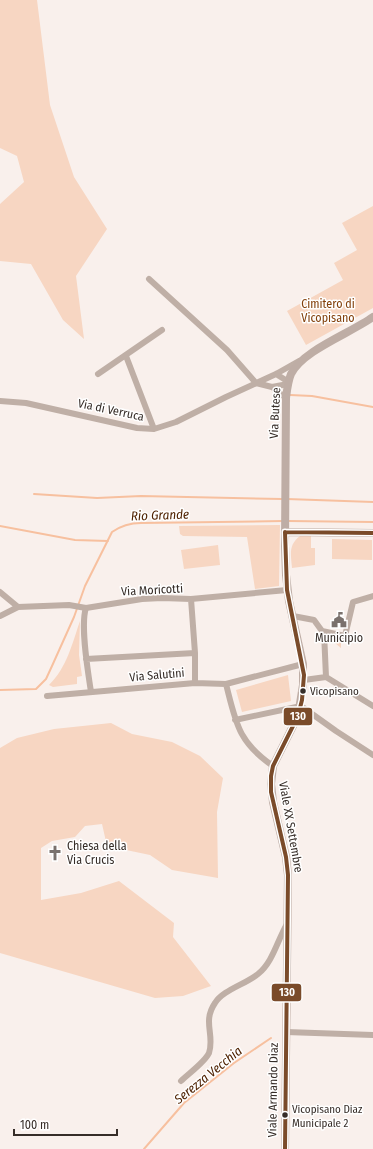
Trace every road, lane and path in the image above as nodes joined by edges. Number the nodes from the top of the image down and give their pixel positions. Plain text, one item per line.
1 (149, 279) dead end
2 (373, 317) edge
3 (162, 330) dead end
4 (126, 356) junction
5 (307, 356) junction
6 (98, 374) dead end
7 (276, 374) junction
8 (256, 383) junction
9 (288, 384) junction
10 (272, 387) junction
11 (286, 398) junction
12 (0, 400) edge
13 (154, 429) junction
14 (285, 528) junction
15 (373, 534) edge
16 (287, 590) junction
17 (0, 592) edge
18 (373, 596) edge
19 (190, 599) junction
20 (18, 607) junction
21 (85, 607) junction
22 (0, 616) edge
23 (293, 616) junction
24 (324, 632) junction
25 (195, 653) junction
26 (86, 659) junction
27 (302, 664) junction
28 (326, 677) junction
29 (304, 680) junction
30 (195, 683) junction
31 (226, 684) junction
32 (91, 692) junction
33 (47, 696) dead end
34 (300, 706) junction
35 (373, 706) edge
36 (235, 720) junction
37 (373, 755) edge
38 (273, 766) junction
39 (288, 923) junction
40 (286, 1032) junction
41 (373, 1035) edge
42 (181, 1081) dead end
43 (284, 1149) edge

1 - 8 street
2 - 5 street, Via Butese
3 - 4 street
4 - 6 street
4 - 13 street
5 - 7 street, Via di Verruca
5 - 9 street, Via Butese
7 - 8 street, Via di Verruca
7 - 9 street
8 - 10 street
8 - 13 street, Via di Verruca
9 - 10 street
9 - 11 street, Via Butese
10 - 11 street
11 - 14 street, Via Butese
12 - 13 street, Via di Verruca
14 - 15 street
14 - 16 street, Via Butese
16 - 19 street, Via Moricotti
16 - 23 street, Via Butese
17 - 20 street
18 - 24 street
19 - 21 street, Via Moricotti
19 - 25 street
20 - 21 street, Via Moricotti
20 - 22 street
21 - 26 street
23 - 24 street
23 - 27 street, Viale XX Settembre
24 - 28 street
25 - 26 street
25 - 30 street
26 - 32 street
27 - 29 street, Viale XX Settembre
27 - 31 street, Via Salutini
28 - 29 street
28 - 35 street
29 - 34 street, Viale XX Settembre
30 - 31 street, Via Salutini
30 - 32 street, Via Salutini
31 - 36 street
32 - 33 street, Via Salutini
34 - 36 street
34 - 37 street
34 - 38 street, Viale XX Settembre
36 - 38 street
38 - 39 street, Viale XX Settembre
39 - 40 street, Viale XX Settembre
39 - 42 street
40 - 41 street
40 - 43 street, Viale Armando Diaz

